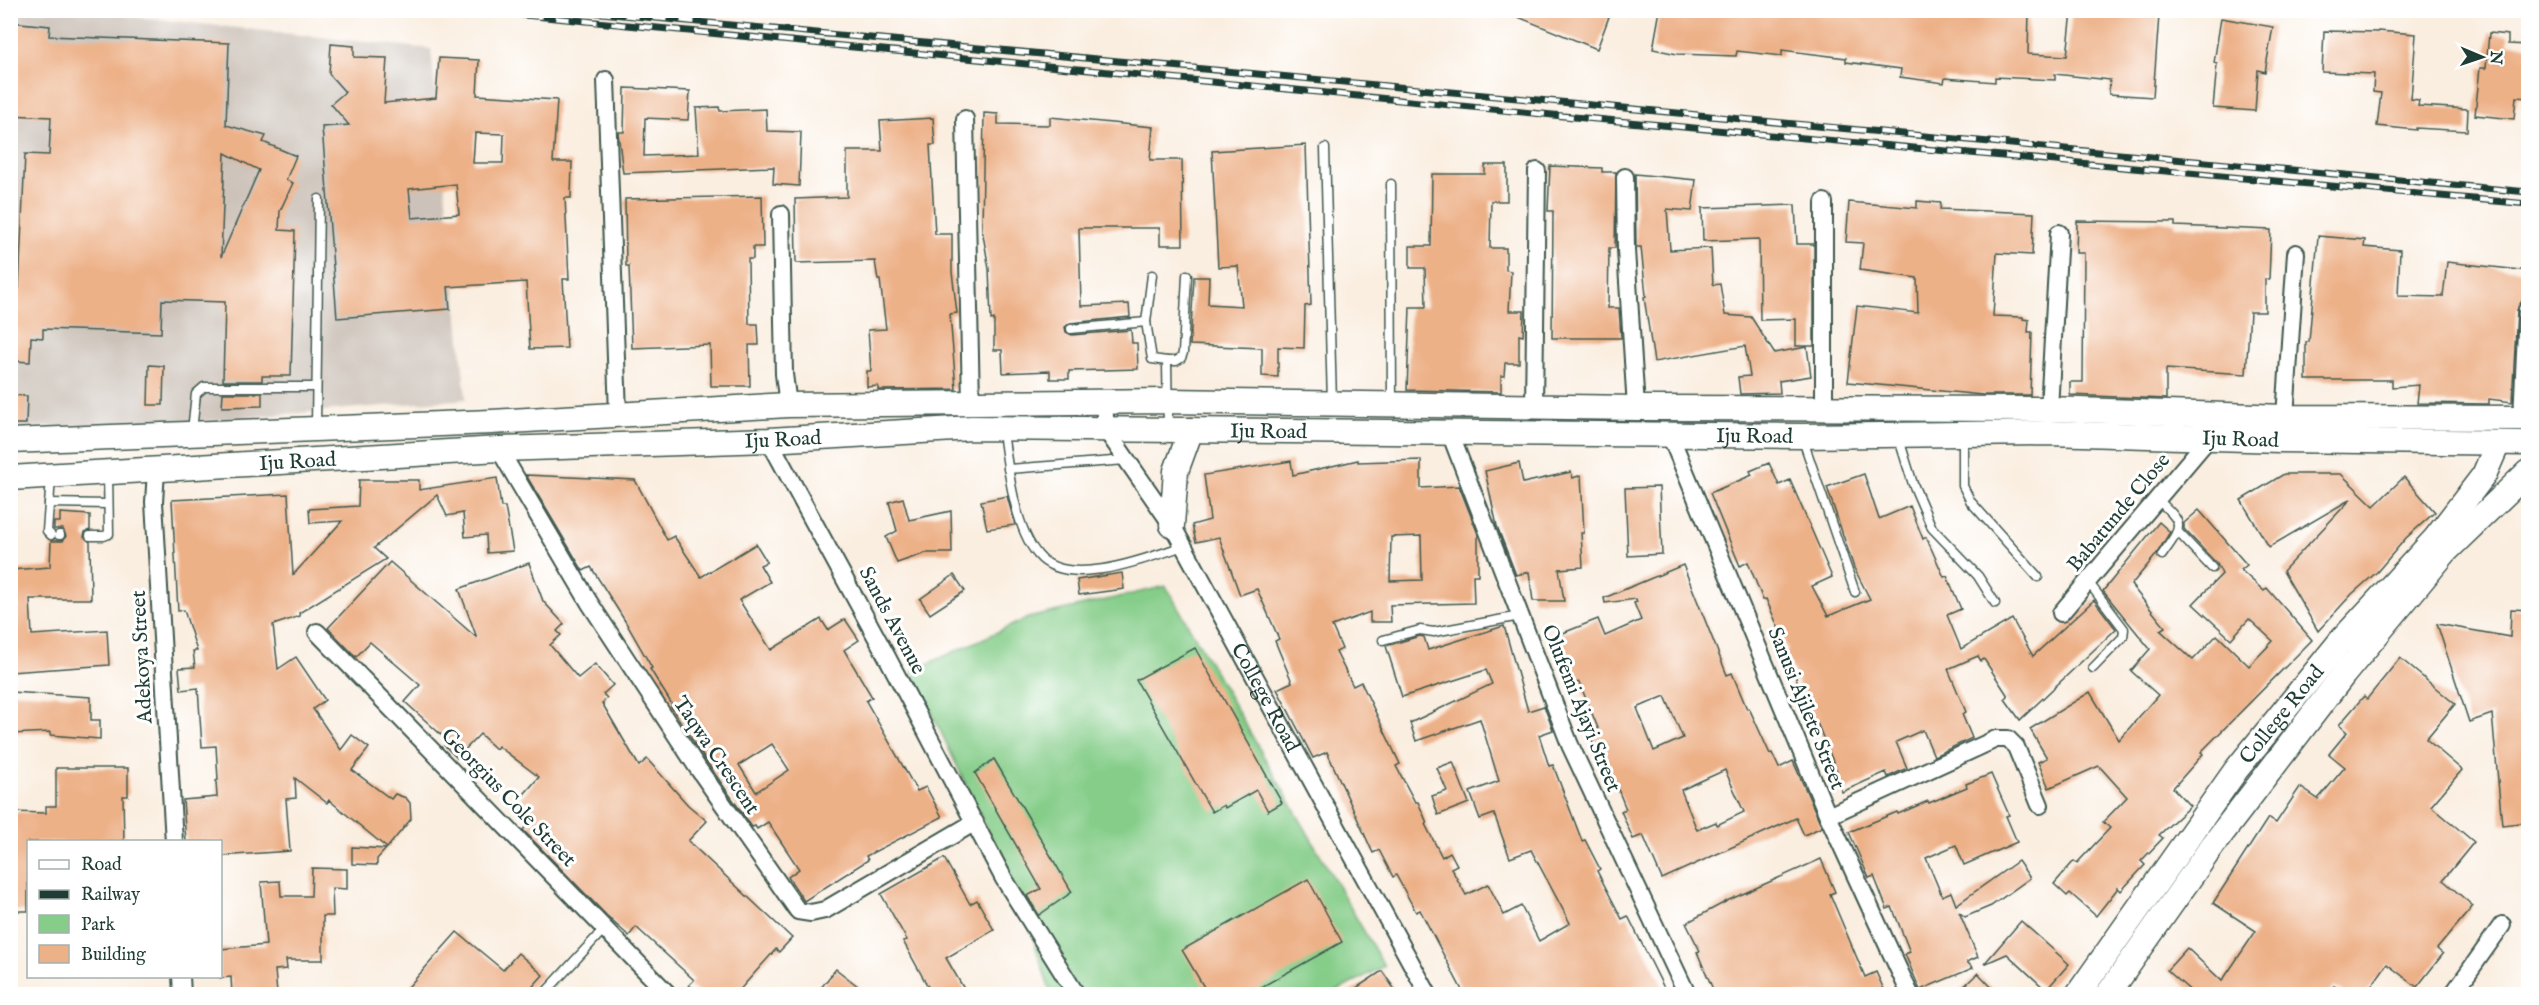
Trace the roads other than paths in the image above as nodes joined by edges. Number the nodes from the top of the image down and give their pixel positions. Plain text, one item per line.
1 (606, 80) dead end
2 (965, 119) dead end
3 (1325, 148) dead end
4 (1537, 171) dead end
5 (1625, 177) dead end
6 (1392, 184) dead end
7 (319, 199) dead end
8 (1824, 202) dead end
9 (781, 214) dead end
10 (2059, 232) dead end
11 (2296, 253) dead end
12 (1152, 275) dead end
13 (1187, 275) dead end
14 (2527, 310) edge
15 (1146, 322) junction
16 (1071, 329) dead end
17 (1167, 361) junction
18 (316, 387) junction
19 (1168, 401) junction
20 (971, 403) junction
21 (1104, 403) junction
22 (1332, 403) junction
23 (1392, 403) junction
24 (788, 405) junction
25 (1534, 405) junction
26 (1636, 408) junction
27 (2049, 409) junction
28 (1824, 410) junction
29 (618, 414) junction
30 (2285, 417) junction
31 (2525, 418) edge
32 (1003, 428) junction
33 (316, 429) junction
34 (1106, 430) junction
35 (1180, 430) junction
36 (1450, 433) junction
37 (191, 434) junction
38 (1963, 434) junction
39 (1670, 435) junction
40 (1898, 435) junction
41 (1802, 436) junction
42 (2208, 439) junction
43 (769, 440) junction
44 (10, 441) edge
45 (2498, 443) junction
46 (2529, 443) edge
47 (499, 449) junction
48 (1126, 460) junction
49 (1008, 469) junction
50 (108, 471) junction
51 (156, 471) junction
52 (2529, 472) edge
53 (52, 474) junction
54 (10, 478) edge
55 (2158, 500) junction
56 (50, 503) junction
57 (108, 504) junction
58 (2178, 532) junction
59 (56, 535) dead end
60 (90, 536) dead end
61 (1177, 536) junction
62 (2162, 555) dead end
63 (2212, 568) dead end
64 (2038, 577) dead end
65 (2088, 583) junction
66 (1855, 592) dead end
67 (1995, 603) dead end
68 (2061, 613) dead end
69 (1520, 616) junction
70 (317, 632) dead end
71 (1383, 640) dead end
72 (2093, 668) dead end
73 (2040, 805) dead end
74 (1827, 816) junction
75 (975, 822) junction
76 (174, 840) edge
77 (2502, 925) dead end
78 (605, 928) junction
79 (181, 978) edge
80 (182, 994) edge
81 (544, 994) edge
82 (668, 994) edge
83 (1076, 994) edge
84 (1428, 994) edge
85 (1687, 994) edge
86 (1911, 994) edge
87 (2078, 994) edge
88 (2108, 994) edge
89 (2453, 994) edge

1 - 29 street
2 - 20 street
3 - 22 lane
4 - 25 street
5 - 26 street
6 - 23 lane
7 - 18 lane
8 - 28 street
9 - 24 street
10 - 27 street
11 - 30 street
12 - 15 lane
13 - 17 lane
14 - 31 street
15 - 16 lane
15 - 17 lane
17 - 19 lane
18 - 33 lane
18 - 37 lane
19 - 21 main road, Iju Road
19 - 22 main road, Iju Road
19 - 35 lane
20 - 21 main road, Iju Road
20 - 24 main road, Iju Road
21 - 34 street, College Road
22 - 23 main road, Iju Road
23 - 25 main road, Iju Road
24 - 29 main road, Iju Road
25 - 26 main road, Iju Road
26 - 28 main road, Iju Road
27 - 28 main road, Iju Road
27 - 30 main road, Iju Road
29 - 33 main road, Iju Road
30 - 31 main road, Iju Road
32 - 34 main road, Iju Road
32 - 43 main road, Iju Road
32 - 49 lane
33 - 37 main road, Iju Road
34 - 35 main road, Iju Road
34 - 48 street, College Road
35 - 36 main road, Iju Road
35 - 61 main road
36 - 39 main road, Iju Road
36 - 69 street, Olufemi Ajayi Street
37 - 44 main road, Iju Road
38 - 40 main road, Iju Road
38 - 42 main road, Iju Road
38 - 64 lane
39 - 41 main road, Iju Road
39 - 74 street, Sanusi Ajilete Street
40 - 41 main road, Iju Road
40 - 67 lane
41 - 66 lane
42 - 45 main road, Iju Road
42 - 55 street, Babatunde Close
43 - 47 main road, Iju Road
43 - 75 street, Sands Avenue
45 - 46 main road, Iju Road
45 - 87 main road, College Road
47 - 51 main road, Iju Road
47 - 75 street, Taqwa Crescent
48 - 49 lane
48 - 61 street, College Road
49 - 61 lane
50 - 51 main road, Iju Road
50 - 53 main road, Iju Road
50 - 57 lane
51 - 76 street, Adekoya Street
52 - 88 main road, College Road
53 - 54 main road, Iju Road
53 - 56 lane
55 - 58 lane
55 - 65 street, Babatunde Close
56 - 57 lane
56 - 59 lane
57 - 60 lane
58 - 62 lane
58 - 63 lane
61 - 84 street, College Road
65 - 68 street, Babatunde Close
65 - 72 lane
69 - 71 lane
69 - 85 street, Olufemi Ajayi Street
70 - 78 street, Georgius Cole Street
73 - 74 street
74 - 86 street, Sanusi Ajilete Street
75 - 83 street, Sands Avenue
77 - 89 street
78 - 81 lane
78 - 82 street, Georgius Cole Street
79 - 80 street

